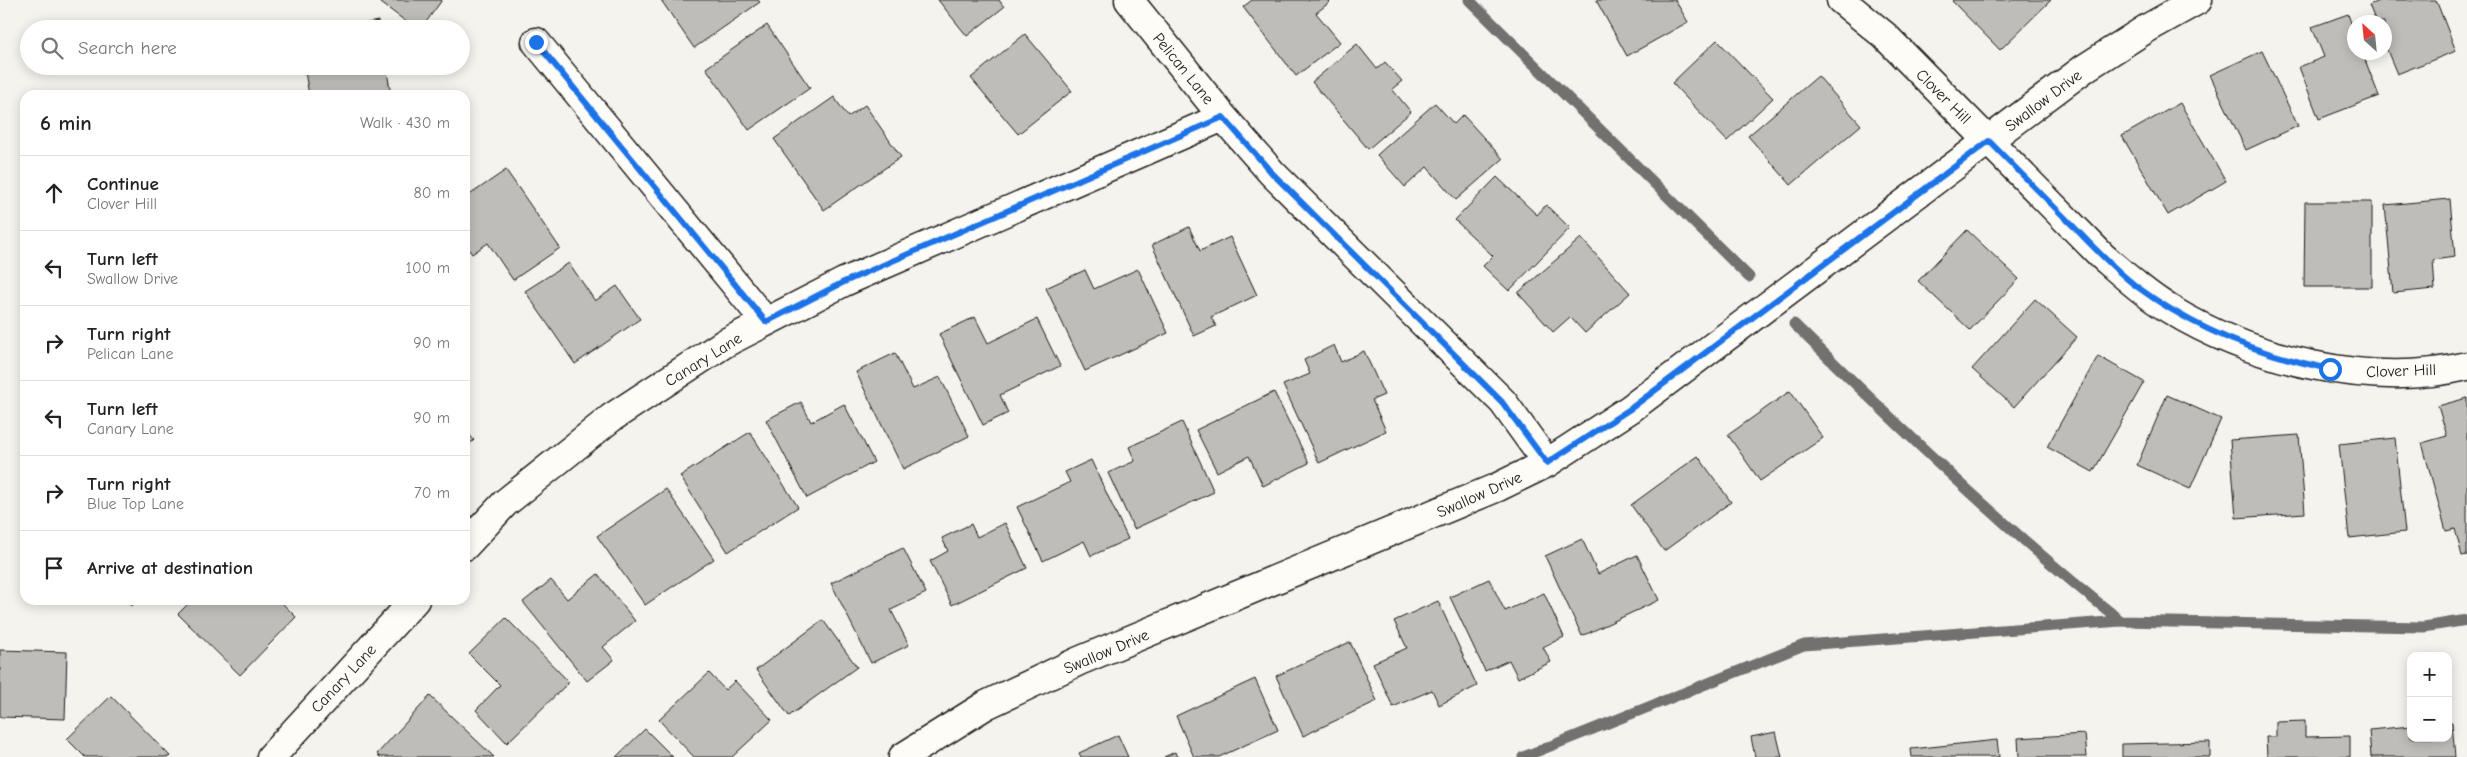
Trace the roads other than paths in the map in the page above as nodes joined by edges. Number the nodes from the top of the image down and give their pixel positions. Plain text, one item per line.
1 (1129, 0) edge
2 (1841, 0) edge
3 (2198, 0) edge
4 (536, 42) dead end
5 (1223, 117) junction
6 (1989, 141) junction
7 (766, 322) junction
8 (2467, 366) edge
9 (1547, 463) junction
10 (470, 541) edge
11 (410, 605) edge
12 (271, 757) edge
13 (903, 757) edge

1 - 5 street, Pelican Lane
2 - 6 street, Clover Hill
3 - 6 street, Swallow Drive
4 - 7 street
5 - 7 street, Canary Lane
5 - 9 street, Pelican Lane
6 - 8 street, Clover Hill
6 - 9 street, Swallow Drive
7 - 10 street, Canary Lane
9 - 13 street, Swallow Drive
11 - 12 street, Canary Lane

